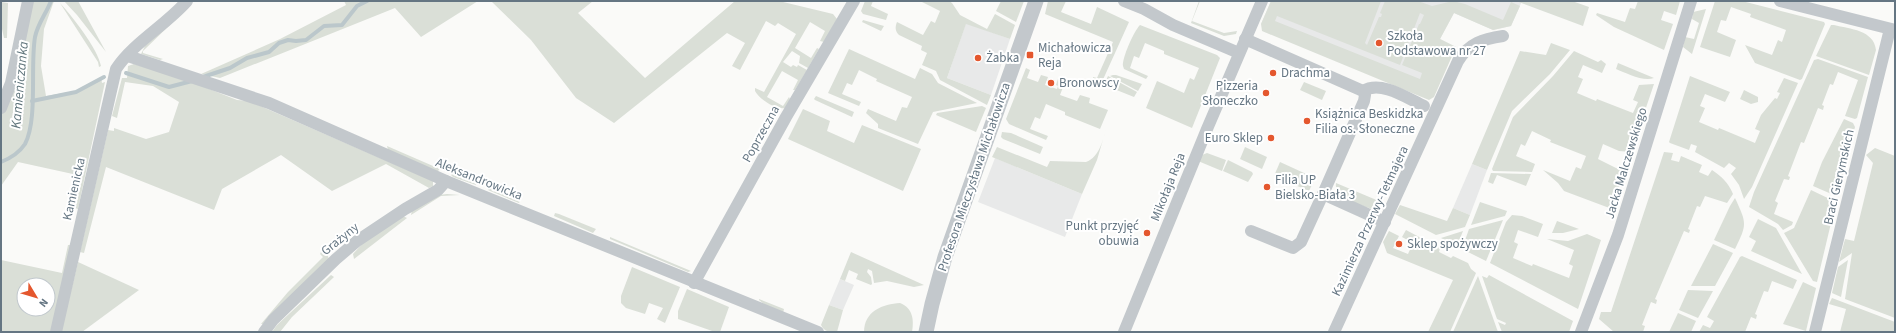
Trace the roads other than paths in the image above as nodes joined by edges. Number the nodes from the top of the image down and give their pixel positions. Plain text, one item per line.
1 (28, 1) edge
2 (187, 1) edge
3 (854, 1) edge
4 (1036, 1) edge
5 (1124, 1) edge
6 (1262, 1) edge
7 (1691, 1) edge
8 (1780, 1) edge
9 (1893, 29) edge
10 (1503, 36) dead end
11 (1245, 39) junction
12 (1240, 53) junction
13 (128, 56) junction
14 (1363, 91) junction
15 (1424, 106) dead end
16 (1, 108) edge
17 (446, 181) junction
18 (1323, 194) junction
19 (1385, 222) junction
20 (1251, 231) dead end
21 (694, 283) junction
22 (56, 332) edge
23 (264, 332) edge
24 (818, 332) edge
25 (926, 332) edge
26 (1124, 332) edge
27 (1334, 332) edge
28 (1581, 332) edge
29 (1815, 332) edge

1 - 16 street
2 - 13 street, Kamienicka
3 - 21 street, Poprzeczna
4 - 25 street, Profesora Mieczysława Michałowicza
5 - 12 street
6 - 11 street, Mikołaja Reja
7 - 28 street, Jacka Malczewskiego
8 - 9 street
9 - 29 street, Braci Gierymskich
10 - 19 street, Kazimierza Przerwy-Tetmajera
11 - 12 street, Mikołaja Reja
11 - 14 street
12 - 26 street, Mikołaja Reja
13 - 17 street, Aleksandrowicka
13 - 22 street, Kamienicka
14 - 15 street
14 - 18 street
17 - 21 street, Aleksandrowicka
17 - 23 street, Grażyny
18 - 19 street
18 - 20 street
19 - 27 street, Kazimierza Przerwy-Tetmajera
21 - 24 street, Aleksandrowicka

